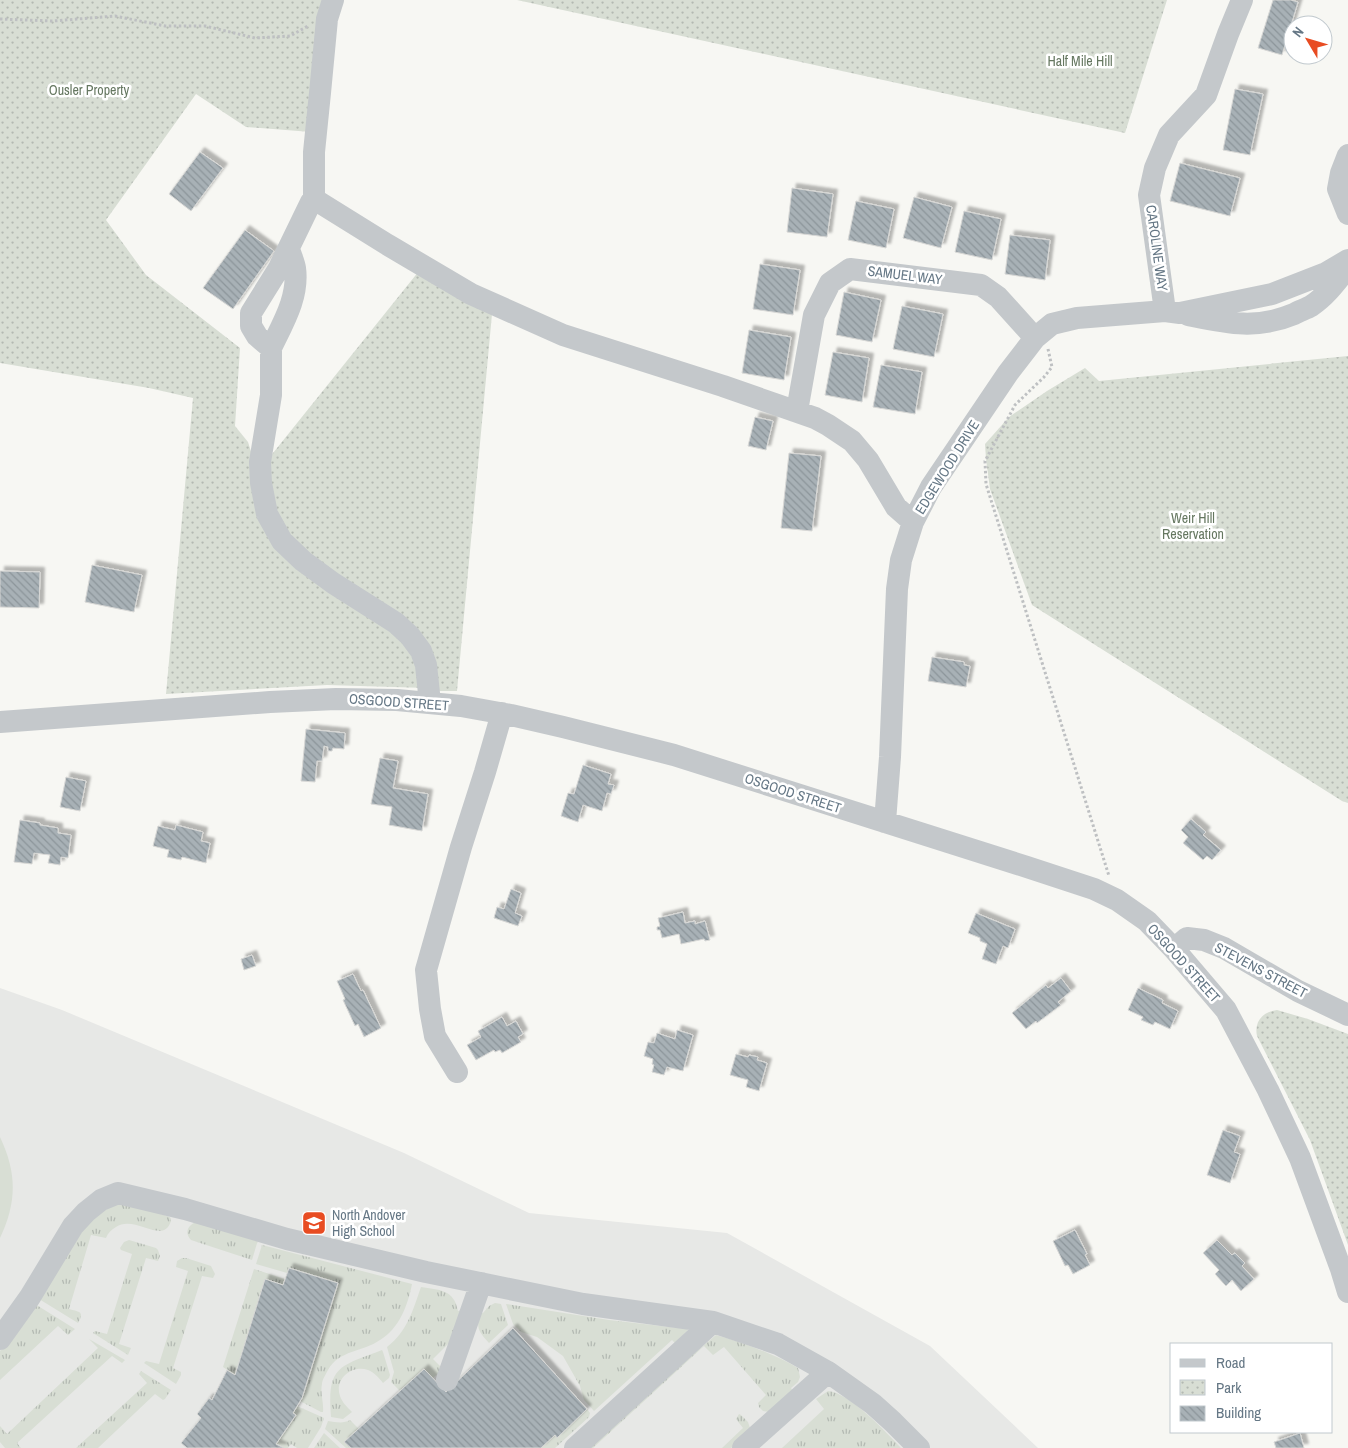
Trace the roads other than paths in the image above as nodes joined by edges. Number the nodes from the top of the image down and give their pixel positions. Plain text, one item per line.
1 (334, 0) edge
2 (1242, 0) edge
3 (1348, 156) edge
4 (314, 199) junction
5 (1348, 214) edge
6 (289, 250) junction
7 (1348, 260) edge
8 (1348, 267) edge
9 (1173, 312) junction
10 (1037, 337) junction
11 (271, 348) junction
12 (797, 411) junction
13 (913, 522) junction
14 (430, 703) junction
15 (502, 714) junction
16 (0, 722) edge
17 (885, 822) junction
18 (1174, 949) junction
19 (1348, 1016) edge
20 (457, 1072) dead end
21 (481, 1283) junction
22 (1348, 1292) edge
23 (714, 1322) junction
24 (0, 1339) edge
25 (828, 1372) junction
26 (446, 1380) dead end
27 (575, 1448) edge
28 (743, 1448) edge
29 (919, 1448) edge

1 - 4 street
2 - 9 street, CAROLINE WAY
3 - 5 street
4 - 6 street
4 - 12 street
6 - 11 street
6 - 11 street
7 - 9 street, EDGEWOOD DRIVE
8 - 9 street, EDGEWOOD DRIVE
9 - 10 street, EDGEWOOD DRIVE
10 - 12 street, SAMUEL WAY
10 - 13 street, EDGEWOOD DRIVE
11 - 14 street
12 - 13 street
13 - 17 street, EDGEWOOD DRIVE
14 - 15 street, OSGOOD STREET
14 - 16 street, OSGOOD STREET
15 - 17 street, OSGOOD STREET
15 - 20 street
17 - 18 street, OSGOOD STREET
18 - 19 street, STEVENS STREET
18 - 22 street, OSGOOD STREET
21 - 23 street
21 - 24 street
21 - 26 street
23 - 25 street
23 - 27 street
25 - 28 street
25 - 29 street

